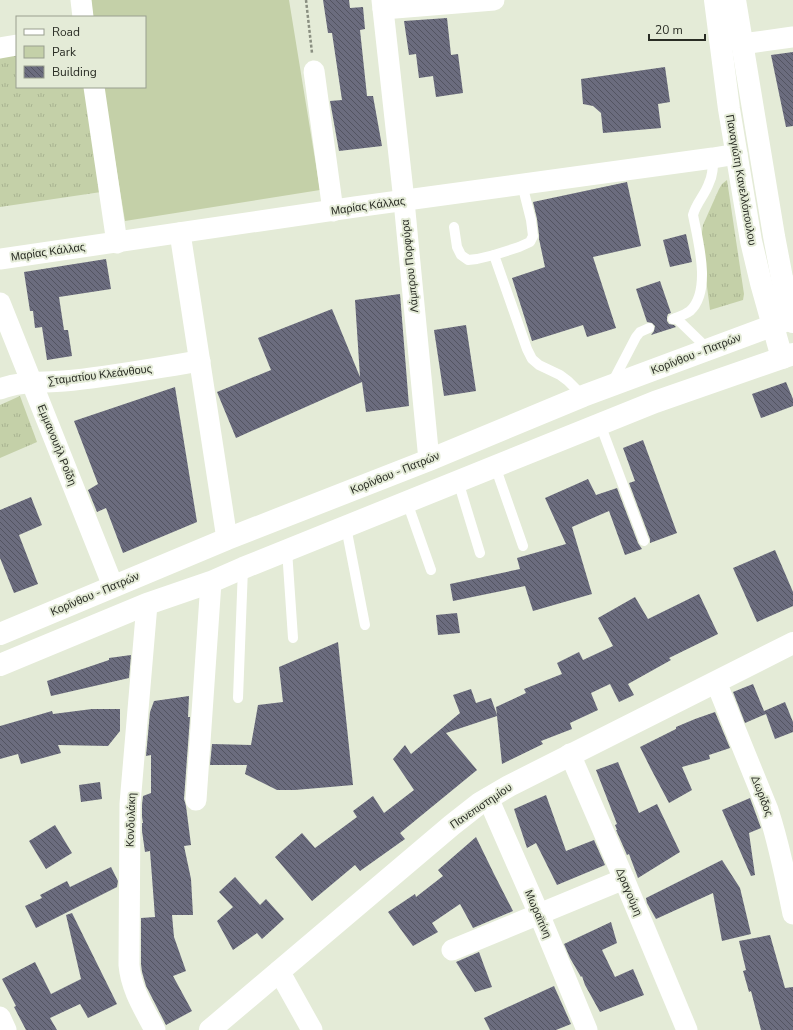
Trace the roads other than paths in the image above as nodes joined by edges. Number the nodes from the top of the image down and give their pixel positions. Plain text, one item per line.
1 (81, 0) edge
2 (494, 0) edge
3 (715, 0) edge
4 (735, 0) edge
5 (383, 5) edge
6 (83, 16) edge
7 (793, 37) edge
8 (742, 44) junction
9 (16, 46) edge
10 (0, 48) edge
11 (314, 71) road end
12 (94, 88) edge
13 (737, 154) junction
14 (713, 158) junction
15 (522, 184) junction
16 (404, 200) junction
17 (333, 211) junction
18 (454, 227) dead end
19 (180, 233) junction
20 (117, 243) junction
21 (494, 255) junction
22 (0, 259) edge
23 (0, 303) edge
24 (793, 319) edge
25 (772, 326) junction
26 (649, 328) dead end
27 (708, 349) junction
28 (787, 356) edge
29 (200, 361) junction
30 (32, 383) junction
31 (610, 386) junction
32 (0, 389) edge
33 (583, 396) junction
34 (600, 424) junction
35 (429, 460) junction
36 (495, 466) junction
37 (458, 481) junction
38 (407, 502) junction
39 (346, 527) junction
40 (227, 539) junction
41 (644, 541) dead end
42 (523, 546) dead end
43 (288, 550) junction
44 (480, 552) dead end
45 (243, 568) junction
46 (431, 570) dead end
47 (211, 582) junction
48 (113, 586) junction
49 (147, 604) junction
50 (365, 625) dead end
51 (0, 634) edge
52 (293, 638) dead end
53 (793, 643) edge
54 (0, 665) edge
55 (716, 682) junction
56 (238, 698) dead end
57 (570, 754) junction
58 (488, 798) junction
59 (196, 800) dead end
60 (624, 879) junction
61 (539, 914) junction
62 (793, 914) edge
63 (452, 950) dead end
64 (279, 971) junction
65 (0, 1017) edge
66 (6, 1030) edge
67 (155, 1030) edge
68 (210, 1030) edge
69 (312, 1030) edge
70 (587, 1030) edge
71 (686, 1030) edge

1 - 6 street
2 - 5 street
3 - 13 main road, Παναγιώτη Κανελλόπουλου
4 - 8 main road, Παναγιώτη Κανελλόπουλου
5 - 16 street, Λάμπρου Πορφύρα
7 - 8 street
8 - 24 main road, Παναγιώτη Κανελλόπουλου
9 - 10 street
11 - 17 street
12 - 20 street
13 - 14 street, Μαρίας Κάλλας
13 - 25 main road, Παναγιώτη Κανελλόπουλου
14 - 15 street, Μαρίας Κάλλας
14 - 27 lane
15 - 16 street, Μαρίας Κάλλας
15 - 21 lane
16 - 17 street, Μαρίας Κάλλας
16 - 35 street, Λάμπρου Πορφύρα
17 - 19 street, Μαρίας Κάλλας
18 - 21 lane
19 - 20 street, Μαρίας Κάλλας
19 - 29 street
20 - 22 street, Μαρίας Κάλλας
21 - 33 lane
23 - 30 street, Εμμανουήλ Ροΐδη
24 - 25 main road, Κορίνθου - Πατρών
25 - 27 main road, Κορίνθου - Πατρών
25 - 28 main road, Παναγιώτη Κανελλόπουλου
26 - 31 lane
27 - 31 main road, Κορίνθου - Πατρών
28 - 34 main road
29 - 30 street, Σταματίου Κλεάνθους
29 - 40 street
30 - 32 street, Σταματίου Κλεάνθους
30 - 48 street, Εμμανουήλ Ροΐδη
31 - 33 main road, Κορίνθου - Πατρών
33 - 35 main road, Κορίνθου - Πατρών
34 - 36 main road
34 - 41 lane
35 - 40 main road, Κορίνθου - Πατρών
36 - 37 main road
36 - 42 lane
37 - 38 main road
37 - 44 lane
38 - 39 main road
38 - 46 lane
39 - 43 main road
39 - 50 lane
40 - 48 main road, Κορίνθου - Πατρών
43 - 45 main road
43 - 52 lane
45 - 47 main road
45 - 56 lane
47 - 49 main road
47 - 59 street
48 - 51 main road, Κορίνθου - Πατρών
49 - 54 main road
49 - 67 street, Κονδυλάκη
53 - 55 main road, Πανεπιστημίου
55 - 57 main road, Πανεπιστημίου
55 - 62 street, Δωρίδος
57 - 58 main road, Πανεπιστημίου
57 - 60 street, Δραγούμη
58 - 61 street, Μωραϊτίνη
58 - 64 main road, Πανεπιστημίου
60 - 61 street
60 - 71 street, Δραγούμη
61 - 63 street
61 - 70 street, Μωραϊτίνη
64 - 68 main road, Πανεπιστημίου
64 - 69 street
65 - 66 street

